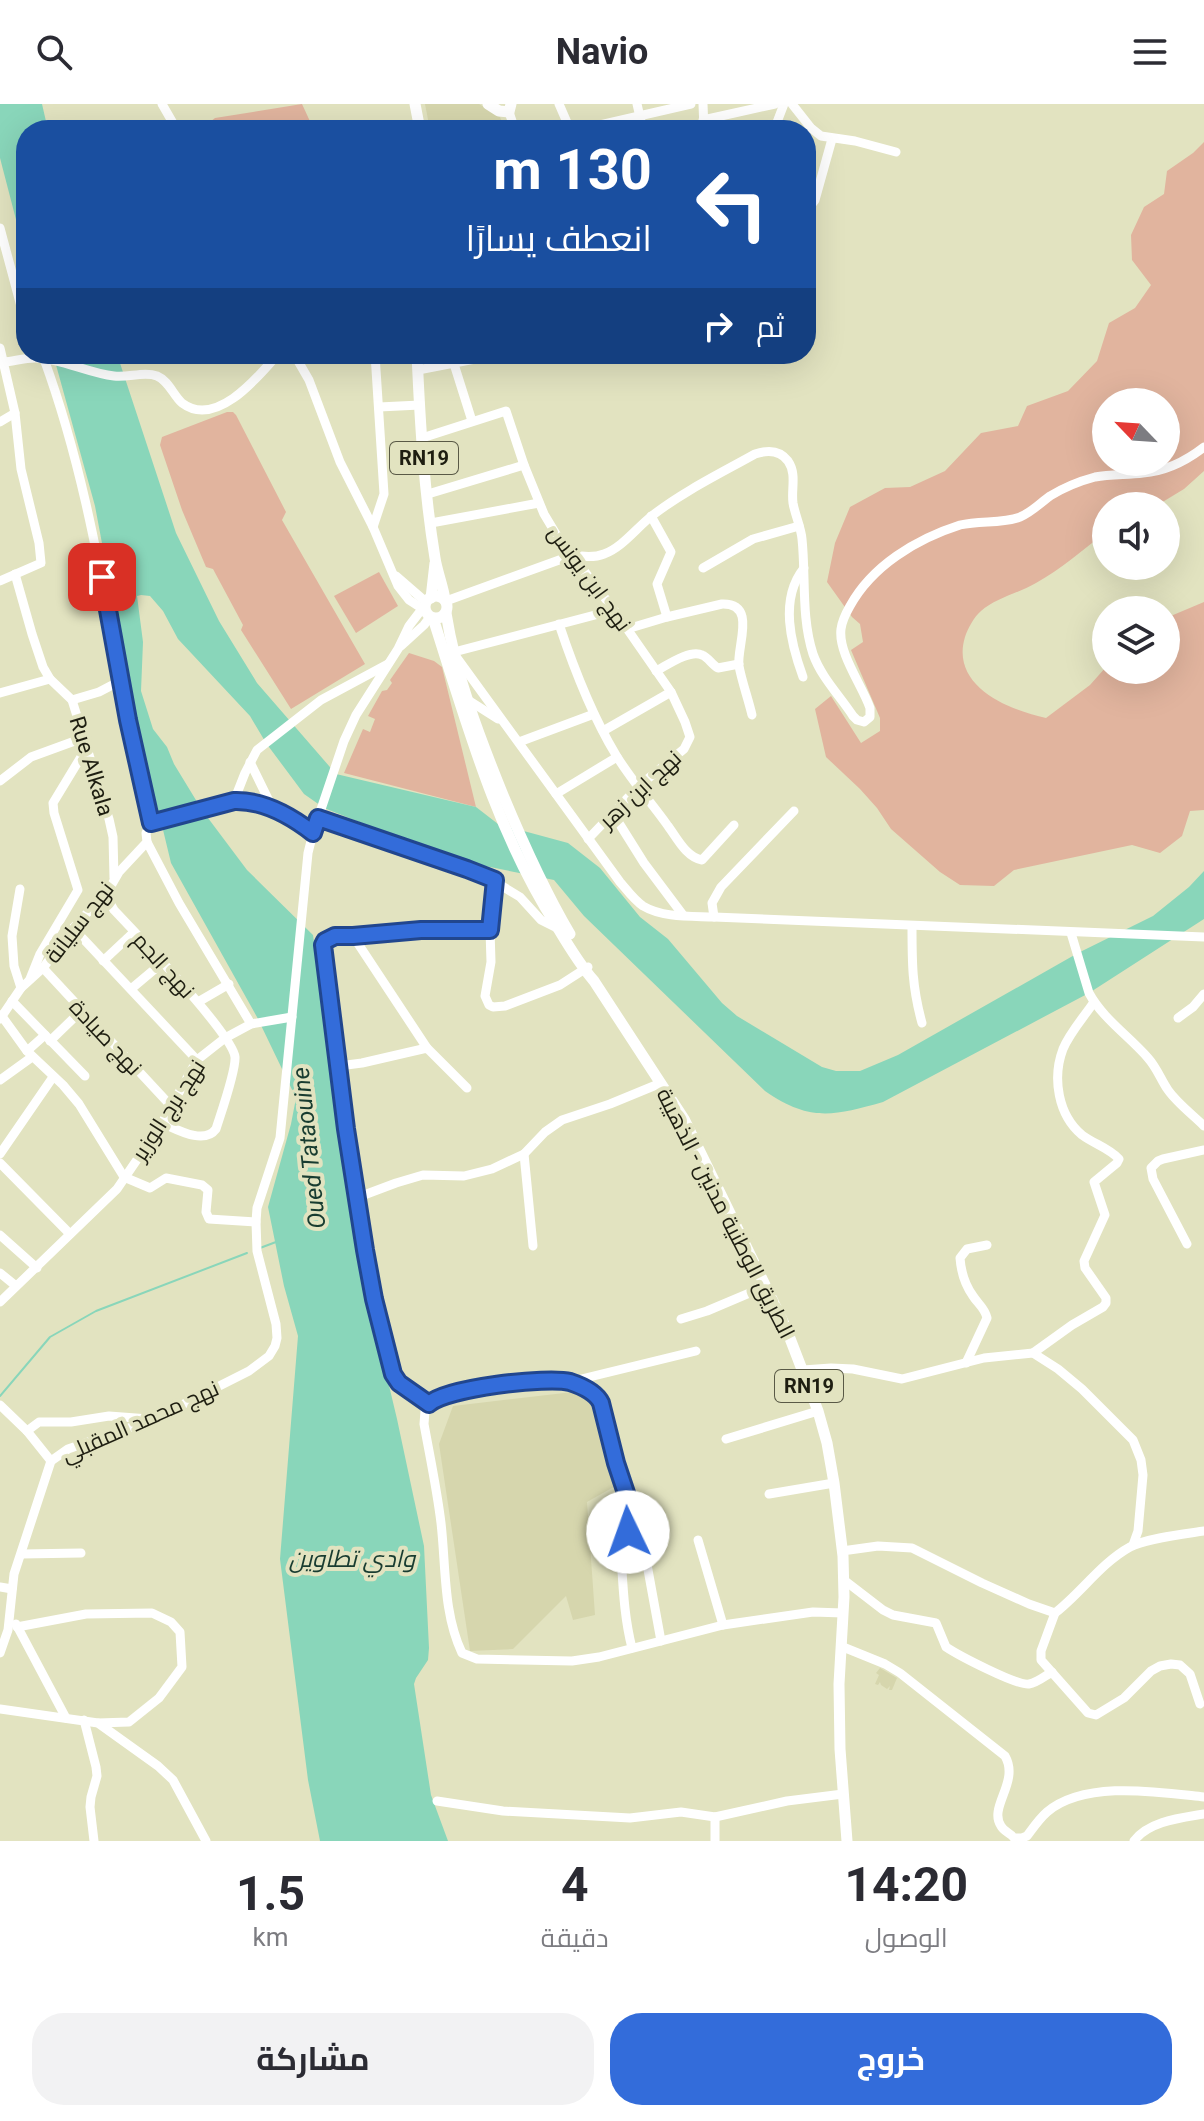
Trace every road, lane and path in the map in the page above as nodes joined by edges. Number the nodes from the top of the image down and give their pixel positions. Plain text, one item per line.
1 (488, 104) edge
2 (637, 104) edge
3 (691, 104) edge
4 (775, 104) edge
5 (792, 104) edge
6 (661, 107) edge
7 (510, 108) edge
8 (639, 115) junction
9 (618, 120) edge
10 (640, 120) edge
11 (721, 120) edge
12 (805, 120) edge
13 (816, 133) edge
14 (832, 139) junction
15 (896, 152) dead end
16 (816, 196) edge
17 (0, 228) edge
18 (3, 252) edge
19 (16, 293) edge
20 (0, 348) edge
21 (16, 360) edge
22 (4, 362) junction
23 (41, 364) edge
24 (65, 364) edge
25 (269, 364) edge
26 (300, 364) edge
27 (376, 364) edge
28 (418, 364) edge
29 (454, 364) joint
30 (418, 370) junction
31 (420, 405) junction
32 (379, 407) junction
33 (15, 413) junction
34 (472, 421) junction
35 (0, 422) edge
36 (422, 438) junction
37 (1204, 447) edge
38 (524, 465) junction
39 (428, 494) junction
40 (539, 503) junction
41 (651, 516) junction
42 (431, 523) junction
43 (799, 526) junction
44 (373, 527) junction
45 (573, 555) junction
46 (436, 562) junction
47 (703, 568) dead end
48 (804, 568) junction
49 (15, 574) junction
50 (0, 581) edge
51 (446, 605) junction
52 (428, 609) junction
53 (614, 610) junction
54 (667, 617) junction
55 (559, 624) junction
56 (627, 629) junction
57 (455, 654) junction
58 (388, 664) junction
59 (739, 664) junction
60 (656, 671) junction
61 (803, 677) dead end
62 (50, 679) junction
63 (120, 681) junction
64 (671, 692) junction
65 (0, 693) edge
66 (72, 700) junction
67 (464, 700) junction
68 (594, 714) junction
69 (752, 715) dead end
70 (495, 717) junction
71 (507, 726) junction
72 (603, 731) junction
73 (475, 733) junction
74 (690, 737) joint
75 (519, 742) junction
76 (85, 743) junction
77 (617, 757) junction
78 (250, 762) junction
79 (0, 781) edge
80 (639, 786) junction
81 (556, 794) junction
82 (234, 801) junction
83 (273, 809) junction
84 (794, 811) dead end
85 (612, 812) junction
86 (320, 813) junction
87 (153, 823) junction
88 (734, 825) dead end
89 (313, 833) junction
90 (588, 839) junction
91 (147, 842) junction
92 (114, 878) junction
93 (495, 880) junction
94 (20, 889) dead end
95 (108, 891) junction
96 (553, 913) junction
97 (683, 915) junction
98 (714, 917) junction
99 (912, 926) junction
100 (73, 928) junction
101 (557, 928) junction
102 (490, 930) junction
103 (134, 932) junction
104 (1071, 933) junction
105 (353, 936) junction
106 (1204, 937) edge
107 (103, 961) junction
108 (162, 963) junction
109 (43, 968) junction
110 (586, 969) junction
111 (30, 979) junction
112 (229, 984) junction
113 (21, 988) junction
114 (131, 989) junction
115 (1204, 994) edge
116 (12, 1001) junction
117 (198, 1002) junction
118 (1094, 1002) junction
119 (81, 1011) junction
120 (1, 1017) edge
121 (292, 1017) junction
122 (1178, 1018) dead end
123 (254, 1023) junction
124 (922, 1023) dead end
125 (48, 1038) junction
126 (225, 1038) junction
127 (427, 1048) junction
128 (29, 1054) junction
129 (197, 1060) junction
130 (339, 1066) junction
131 (85, 1076) dead end
132 (53, 1077) junction
133 (0, 1080) edge
134 (661, 1083) junction
135 (467, 1088) dead end
136 (171, 1106) junction
137 (162, 1123) junction
138 (1204, 1126) edge
139 (1204, 1150) edge
140 (0, 1154) edge
141 (524, 1154) junction
142 (0, 1163) edge
143 (124, 1177) junction
144 (356, 1198) junction
145 (256, 1222) junction
146 (70, 1234) junction
147 (0, 1235) edge
148 (1187, 1244) dead end
149 (987, 1245) dead end
150 (533, 1246) dead end
151 (37, 1268) junction
152 (0, 1273) edge
153 (16, 1286) junction
154 (766, 1286) junction
155 (0, 1302) edge
156 (681, 1319) dead end
157 (696, 1351) dead end
158 (1033, 1353) junction
159 (966, 1363) junction
160 (803, 1370) junction
161 (569, 1382) junction
162 (429, 1404) junction
163 (0, 1405) edge
164 (818, 1411) junction
165 (152, 1420) junction
166 (27, 1431) junction
167 (726, 1439) dead end
168 (51, 1461) junction
169 (834, 1483) junction
170 (769, 1494) dead end
171 (1204, 1531) edge
172 (628, 1532) junction
173 (698, 1540) dead end
174 (1133, 1545) junction
175 (842, 1551) junction
176 (81, 1553) dead end
177 (22, 1554) junction
178 (844, 1580) junction
179 (0, 1587) edge
180 (12, 1589) junction
181 (843, 1613) junction
182 (1055, 1613) junction
183 (10, 1614) junction
184 (723, 1625) junction
185 (17, 1627) junction
186 (661, 1641) junction
187 (843, 1647) junction
188 (632, 1648) junction
189 (0, 1653) edge
190 (1052, 1672) junction
191 (1200, 1704) dead end
192 (0, 1709) edge
193 (66, 1718) junction
194 (84, 1720) junction
195 (98, 1723) junction
196 (843, 1794) junction
197 (1204, 1797) edge
198 (437, 1801) dead end
199 (1204, 1814) edge
200 (715, 1817) junction
201 (94, 1841) edge
202 (206, 1841) edge
203 (715, 1841) edge
204 (847, 1841) edge
205 (1134, 1841) edge

1 - 7 main road
2 - 8 street
3 - 6 street
4 - 11 street
5 - 12 street
6 - 8 street
8 - 9 street
8 - 10 street
13 - 14 street
14 - 15 street
14 - 16 street
17 - 18 street
18 - 19 street
20 - 22 street
21 - 22 street
22 - 33 street
23 - 63 street
24 - 25 street
26 - 44 street
27 - 32 street
28 - 30 main road, الطريق الوطنية مدنين - الذهيبة / RN19
29 - 30 street
29 - 34 street
30 - 31 main road, الطريق الوطنية مدنين - الذهيبة / RN19
31 - 32 street
31 - 36 main road, الطريق الوطنية مدنين - الذهيبة / RN19
32 - 44 street
33 - 35 street
33 - 49 street
34 - 36 street
34 - 38 street, نهج ابن يونس
36 - 39 main road, الطريق الوطنية مدنين - الذهيبة / RN19
37 - 48 street
38 - 39 street
38 - 40 street, نهج ابن يونس
39 - 42 main road, الطريق الوطنية مدنين - الذهيبة / RN19
40 - 42 street
40 - 45 street, نهج ابن يونس
41 - 43 street
41 - 45 street
41 - 54 street
42 - 46 main road, الطريق الوطنية مدنين - الذهيبة / RN19
43 - 47 street
43 - 48 street
44 - 52 street
45 - 51 street
45 - 53 street, نهج ابن يونس
46 - 51 main road, الطريق الوطنية مدنين - الذهيبة / RN19
46 - 52 main road, الطريق الوطنية مدنين - الذهيبة / RN19
48 - 61 street
49 - 50 street
49 - 62 street, Rue Alkala
51 - 52 main road
51 - 52 main road
51 - 57 main road, الطريق الوطنية مدنين - الذهيبة / RN19
52 - 58 street, نهج محمد المقبلي
52 - 67 main road, الطريق الوطنية مدنين - الذهيبة / RN19
53 - 55 street
53 - 56 street, نهج ابن يونس
54 - 56 street
54 - 59 street
55 - 57 street
55 - 68 street
56 - 60 street, نهج ابن يونس
57 - 67 main road, الطريق الوطنية مدنين - الذهيبة / RN19
57 - 71 street
58 - 78 street
58 - 86 street, نهج محمد المقبلي
59 - 60 street
59 - 69 street
60 - 64 street, نهج ابن يونس
62 - 65 street
62 - 66 street, Rue Alkala
63 - 66 street
63 - 87 street
64 - 72 street
64 - 74 street, نهج ابن يونس
66 - 76 street, Rue Alkala
67 - 70 street
67 - 73 main road, الطريق الوطنية مدنين - الذهيبة / RN19
68 - 72 street
68 - 75 street
70 - 71 street
70 - 73 street
71 - 75 street
72 - 77 street
73 - 96 main road, الطريق الوطنية مدنين - الذهيبة / RN19
74 - 80 street, نهج ابن زهر
75 - 81 street
76 - 79 street
76 - 92 street, Rue Alkala
76 - 111 street
77 - 80 street
77 - 81 street
78 - 82 street
78 - 83 street
80 - 85 street, نهج ابن زهر
80 - 88 street
81 - 90 street
82 - 83 street
82 - 87 street
83 - 89 street
84 - 98 street
85 - 90 street, نهج ابن زهر
85 - 97 street
86 - 89 street, نهج محمد المقبلي
86 - 93 street
87 - 91 street
89 - 121 street, نهج محمد المقبلي
90 - 97 street
91 - 92 street, نهج سليانة
91 - 112 street
92 - 95 street, نهج سليانة
93 - 101 street
93 - 102 street
94 - 113 street
95 - 100 street, نهج سليانة
95 - 103 street, نهج الجم
96 - 101 main road, الطريق الوطنية مدنين - الذهيبة / RN19
96 - 110 main road, الطريق الوطنية مدنين - الذهيبة / RN19
97 - 98 street
98 - 99 street
99 - 104 street
99 - 124 street
100 - 107 street
100 - 109 street, نهج سليانة
101 - 110 main road, الطريق الوطنية مدنين - الذهيبة / RN19
102 - 105 street
102 - 110 street
103 - 107 street
103 - 108 street, نهج الجم
104 - 106 street
104 - 118 street
105 - 127 street
105 - 130 street
107 - 114 street
108 - 114 street
108 - 117 street, نهج الجم
109 - 111 street, نهج سليانة
109 - 119 street, نهج صيادة
110 - 134 main road, الطريق الوطنية مدنين - الذهيبة / RN19
111 - 113 street, نهج سليانة
112 - 117 street
112 - 123 street
113 - 116 street, نهج سليانة
114 - 129 street
115 - 122 street
116 - 120 street, نهج سليانة
116 - 125 street
117 - 126 street, نهج الجم
118 - 138 street
118 - 158 street
119 - 125 street
119 - 136 street, نهج صيادة
120 - 128 street
121 - 123 street
121 - 145 street, نهج محمد المقبلي
123 - 126 street, نهج برج الوزير
125 - 128 street
125 - 131 street
126 - 129 street, نهج برج الوزير
126 - 137 street
127 - 130 street
127 - 135 street
128 - 132 street
128 - 133 street
129 - 136 street, نهج برج الوزير
130 - 144 street
132 - 140 street
132 - 143 street
134 - 141 street
134 - 154 main road, الطريق الوطنية مدنين - الذهيبة / RN19
136 - 137 street, نهج برج الوزير
137 - 143 street, نهج برج الوزير
139 - 148 street
141 - 144 street
141 - 150 street
142 - 146 street
143 - 145 street
143 - 146 street, نهج برج الوزير
144 - 162 street
145 - 165 street, نهج محمد المقبلي
146 - 151 street, نهج برج الوزير
147 - 151 street
149 - 159 street
151 - 153 street, نهج برج الوزير
152 - 153 street
153 - 155 street, نهج برج الوزير
154 - 156 street
154 - 160 main road, الطريق الوطنية مدنين - الذهيبة / RN19
157 - 161 street
158 - 159 street
158 - 174 street
159 - 160 street
160 - 164 main road, الطريق الوطنية مدنين - الذهيبة / RN19
161 - 162 street
161 - 172 street
162 - 188 street
163 - 166 street
164 - 167 street
164 - 169 main road, الطريق الوطنية مدنين - الذهيبة / RN19
165 - 166 street
165 - 168 street, نهج محمد المقبلي
166 - 168 street
168 - 177 street, نهج محمد المقبلي
169 - 170 street
169 - 175 main road, الطريق الوطنية مدنين - الذهيبة / RN19
171 - 174 street
172 - 186 street
172 - 188 street
173 - 184 street
174 - 182 street
175 - 178 main road, الطريق الوطنية مدنين - الذهيبة / RN19
175 - 182 street
176 - 177 street
177 - 180 street, نهج محمد المقبلي
178 - 181 main road, الطريق الوطنية مدنين - الذهيبة / RN19
178 - 190 street
179 - 180 street
180 - 183 street, نهج محمد المقبلي
181 - 184 street
181 - 187 main road, الطريق الوطنية مدنين - الذهيبة / RN19
182 - 190 street
183 - 185 street
183 - 189 street, نهج محمد المقبلي
184 - 186 street
185 - 193 street
185 - 195 street
186 - 188 street
187 - 196 main road, الطريق الوطنية مدنين - الذهيبة / RN19
187 - 197 street
190 - 191 street
192 - 193 street
193 - 194 street
194 - 195 street
194 - 201 street
195 - 202 street
196 - 200 street
196 - 204 main road, الطريق الوطنية مدنين - الذهيبة / RN19
198 - 200 street
199 - 205 street
200 - 203 street

